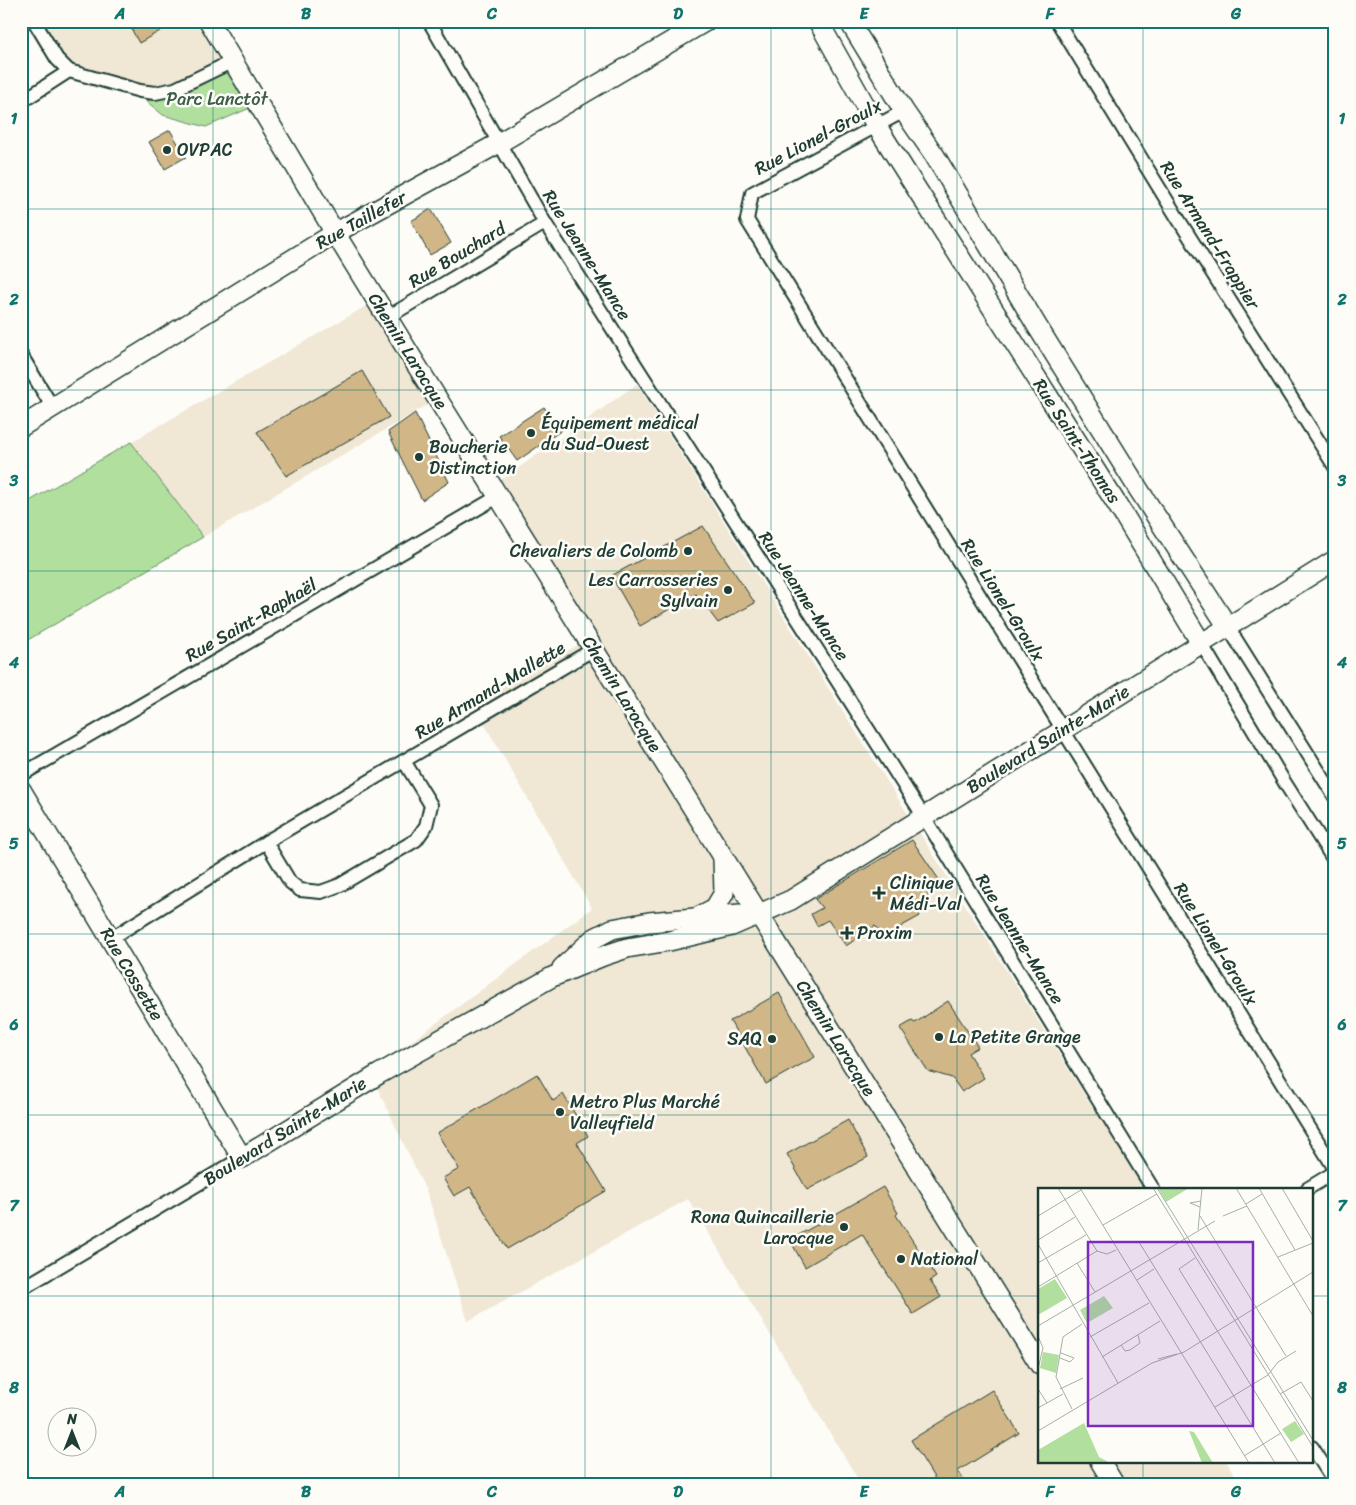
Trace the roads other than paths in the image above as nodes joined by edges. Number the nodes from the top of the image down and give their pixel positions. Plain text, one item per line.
1 (34, 21) edge
2 (209, 21) edge
3 (429, 21) edge
4 (706, 21) edge
5 (818, 21) edge
6 (849, 21) edge
7 (1057, 21) edge
8 (233, 61) junction
9 (69, 71) junction
10 (21, 102) edge
11 (904, 111) junction
12 (876, 125) junction
13 (499, 143) junction
14 (545, 223) junction
15 (335, 233) junction
16 (388, 317) junction
17 (21, 355) edge
18 (53, 408) junction
19 (21, 427) edge
20 (1335, 467) edge
21 (499, 496) junction
22 (1335, 560) edge
23 (1228, 627) junction
24 (1201, 644) junction
25 (594, 649) junction
26 (1063, 730) junction
27 (404, 762) junction
28 (21, 775) edge
29 (21, 790) edge
30 (1335, 797) edge
31 (924, 817) junction
32 (266, 842) junction
33 (723, 856) junction
34 (1335, 862) edge
35 (759, 914) junction
36 (696, 919) junction
37 (110, 939) junction
38 (552, 977) junction
39 (242, 1158) junction
40 (1335, 1170) edge
41 (1152, 1188) edge
42 (1308, 1188) edge
43 (21, 1289) edge
44 (1038, 1358) edge
45 (1314, 1450) edge
46 (1101, 1462) edge
47 (1335, 1483) edge
48 (1114, 1484) edge

1 - 9 street
2 - 8 street, Chemin Larocque
3 - 13 street, Rue Jeanne-Mance
4 - 13 street, Rue Taillefer
5 - 12 street, Rue Saint-Thomas
6 - 11 street, Rue Saint-Thomas
7 - 20 street, Rue Armand-Frappier
8 - 9 street
8 - 15 street, Chemin Larocque
9 - 10 street
11 - 12 street, Rue Lionel-Groulx
11 - 23 street, Rue Saint-Thomas
12 - 24 street, Rue Saint-Thomas
12 - 26 street, Rue Lionel-Groulx
13 - 14 street, Rue Jeanne-Mance
13 - 15 street, Rue Taillefer
14 - 16 street, Rue Bouchard
14 - 31 street, Rue Jeanne-Mance
15 - 16 street, Chemin Larocque
15 - 18 street, Rue Taillefer
16 - 21 street, Chemin Larocque
17 - 18 street
18 - 19 street, Rue Taillefer
21 - 25 street, Chemin Larocque
21 - 28 street, Rue Saint-Raphaël
22 - 23 street, Boulevard Sainte-Marie
23 - 24 street, Boulevard Sainte-Marie
23 - 30 street, Rue Saint-Thomas
24 - 26 street, Boulevard Sainte-Marie
24 - 34 street, Rue Saint-Thomas
25 - 27 street, Rue Armand-Mallette
25 - 33 street, Chemin Larocque
26 - 31 street, Boulevard Sainte-Marie
26 - 40 street, Rue Lionel-Groulx
27 - 32 street, Rue Armand-Mallette
27 - 32 street, Rue Armand-Mallette
29 - 37 street, Rue Cossette
31 - 35 street, Boulevard Sainte-Marie
31 - 41 street, Rue Jeanne-Mance
32 - 37 street, Rue Armand-Mallette
33 - 35 street, Chemin Larocque
33 - 36 street
35 - 36 street, Boulevard Sainte-Marie
35 - 38 street, Boulevard Sainte-Marie
35 - 44 street, Chemin Larocque
36 - 38 street, Boulevard Sainte-Marie
37 - 39 street, Rue Cossette
38 - 39 street, Boulevard Sainte-Marie
39 - 43 street, Boulevard Sainte-Marie
40 - 42 street
45 - 47 street
46 - 48 street

